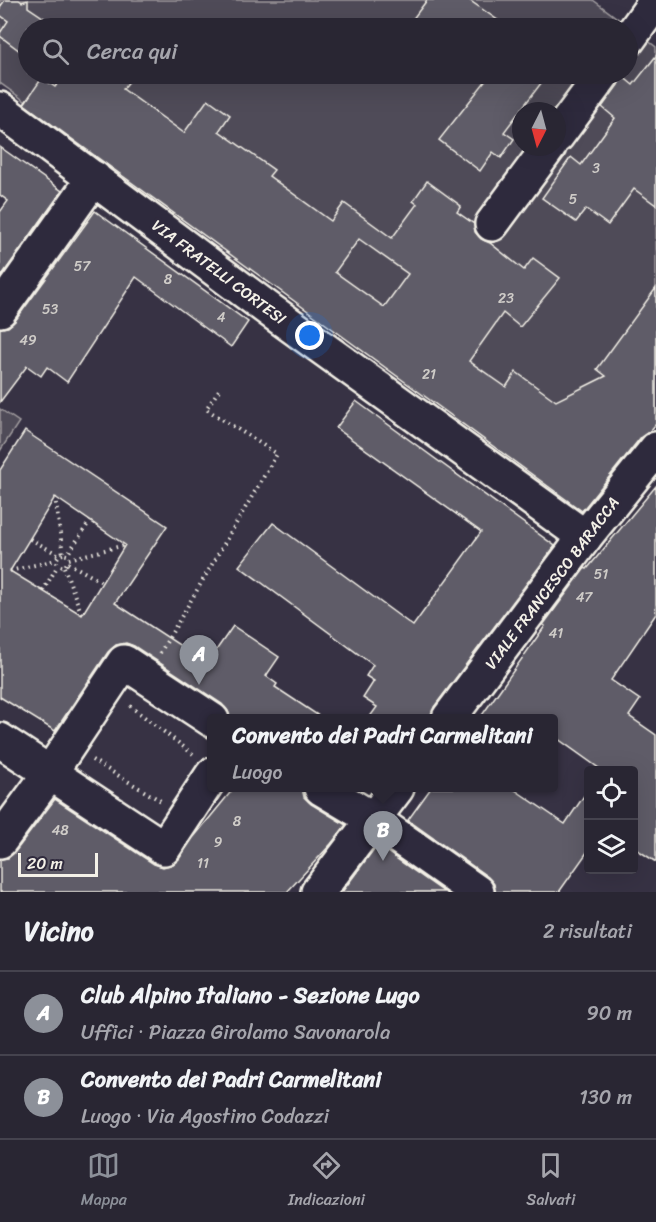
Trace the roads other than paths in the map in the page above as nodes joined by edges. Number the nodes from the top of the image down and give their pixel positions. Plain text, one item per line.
1 (656, 1) edge
2 (638, 25) edge
3 (596, 84) edge
4 (0, 109) edge
5 (566, 124) edge
6 (542, 156) edge
7 (94, 178) junction
8 (492, 224) dead end
9 (0, 310) edge
10 (656, 449) edge
11 (585, 537) junction
12 (452, 714) edge
13 (207, 717) edge
14 (0, 740) edge
15 (56, 763) junction
16 (207, 783) edge
17 (328, 792) edge
18 (394, 792) edge
19 (373, 819) junction
20 (0, 841) edge
21 (318, 892) edge
22 (477, 892) edge

1 - 2 street
3 - 5 street
4 - 7 street, VIA FRATELLI CORTESI
6 - 8 street
7 - 9 street
7 - 11 street, VIA FRATELLI CORTESI
10 - 11 street, VIALE FRANCESCO BARACCA
11 - 12 street, VIALE FRANCESCO BARACCA
13 - 15 street
14 - 15 street
15 - 16 street
15 - 20 street
17 - 19 street
18 - 19 street
19 - 21 street
19 - 22 street

